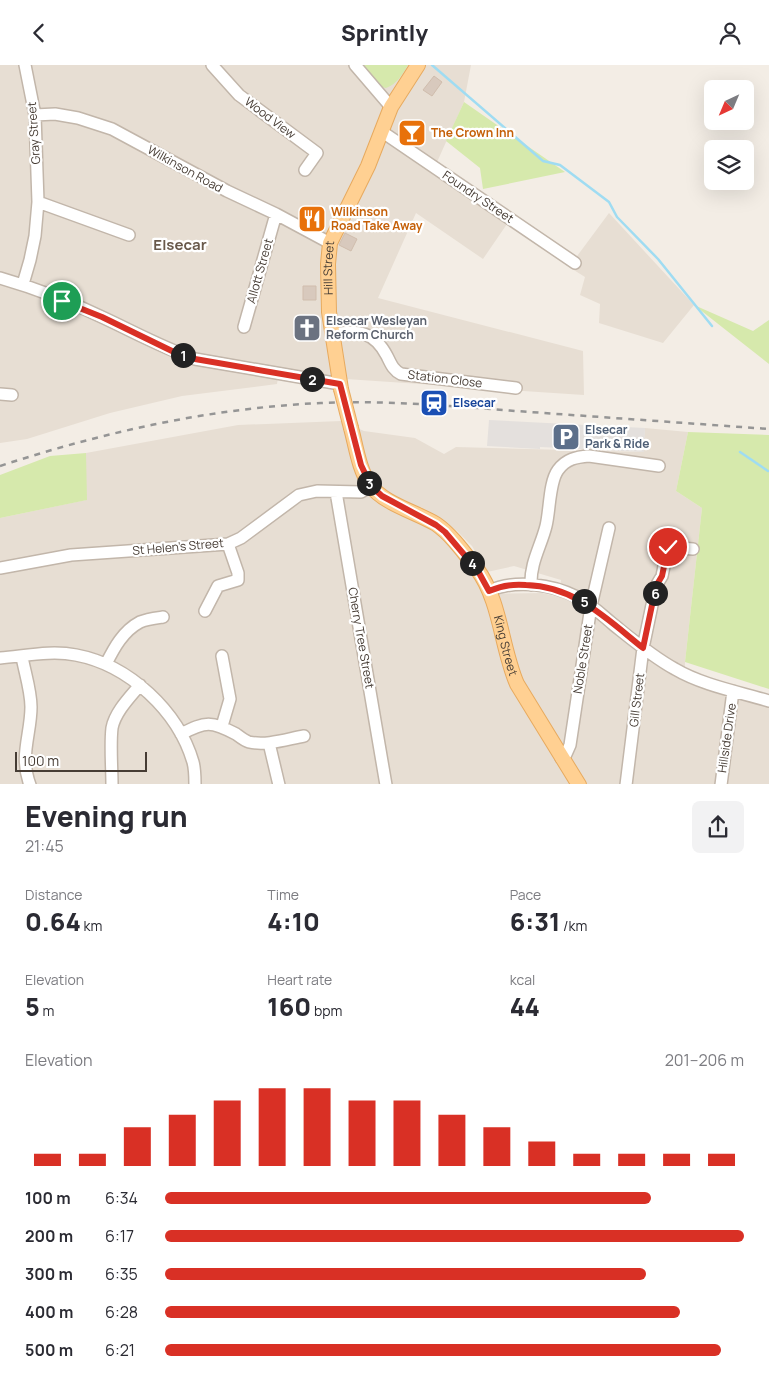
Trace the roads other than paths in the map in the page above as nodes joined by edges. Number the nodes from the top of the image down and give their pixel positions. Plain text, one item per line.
1 (25, 65) edge
2 (355, 65) edge
3 (418, 65) edge
4 (216, 67) edge
5 (390, 107) junction
6 (35, 115) junction
7 (381, 131) junction
8 (305, 170) dead end
9 (38, 202) junction
10 (276, 214) junction
11 (129, 235) dead end
12 (330, 243) junction
13 (575, 263) dead end
14 (0, 278) edge
15 (23, 284) junction
16 (244, 327) dead end
17 (333, 334) junction
18 (341, 387) junction
19 (516, 388) dead end
20 (659, 465) dead end
21 (371, 486) junction
22 (336, 492) junction
23 (609, 528) dead end
24 (228, 544) junction
25 (692, 549) dead end
26 (0, 568) edge
27 (531, 585) junction
28 (489, 591) junction
29 (591, 606) junction
30 (205, 611) dead end
31 (163, 617) dead end
32 (643, 648) junction
33 (222, 656) dead end
34 (22, 657) junction
35 (0, 659) edge
36 (106, 664) junction
37 (140, 685) junction
38 (734, 691) junction
39 (769, 701) edge
40 (222, 727) junction
41 (181, 734) junction
42 (304, 736) dead end
43 (269, 743) junction
44 (562, 758) junction
45 (30, 784) edge
46 (112, 784) edge
47 (196, 784) edge
48 (278, 784) edge
49 (386, 784) edge
50 (578, 784) edge
51 (626, 784) edge
52 (721, 784) edge

1 - 6 street, Gray Street
2 - 5 street
3 - 5 main road, Hill Street
4 - 8 street, Wood View
5 - 7 main road, Hill Street
6 - 9 street, Gray Street
6 - 10 street, Wilkinson Road
7 - 12 main road, Hill Street
7 - 13 street, Foundry Street
9 - 11 street
9 - 15 street, Gray Street
10 - 12 street, Wilkinson Road
10 - 16 street, Allott Street
12 - 17 main road, Hill Street
14 - 15 street
15 - 18 street
17 - 18 main road, Hill Street
17 - 19 street, Station Close
18 - 21 main road, Hill Street, bridge
20 - 27 street
21 - 22 street, St Helen's Street
21 - 28 main road, King Street
22 - 24 street, St Helen's Street
22 - 49 street, Cherry Tree Street
23 - 29 street, Noble Street
24 - 26 street, St Helen's Street
24 - 30 street
25 - 32 street, Gill Street
27 - 28 street
27 - 29 street
28 - 44 main road, King Street
29 - 32 street
29 - 44 street, Noble Street
31 - 36 street
32 - 38 street
32 - 51 street, Gill Street
33 - 40 street
34 - 35 street
34 - 36 street
34 - 45 street
36 - 37 street
37 - 41 street
37 - 46 street
38 - 39 street
38 - 52 street, Hillside Drive
40 - 41 street
40 - 43 street
41 - 47 street
42 - 43 street
43 - 48 street
44 - 50 main road, King Street

